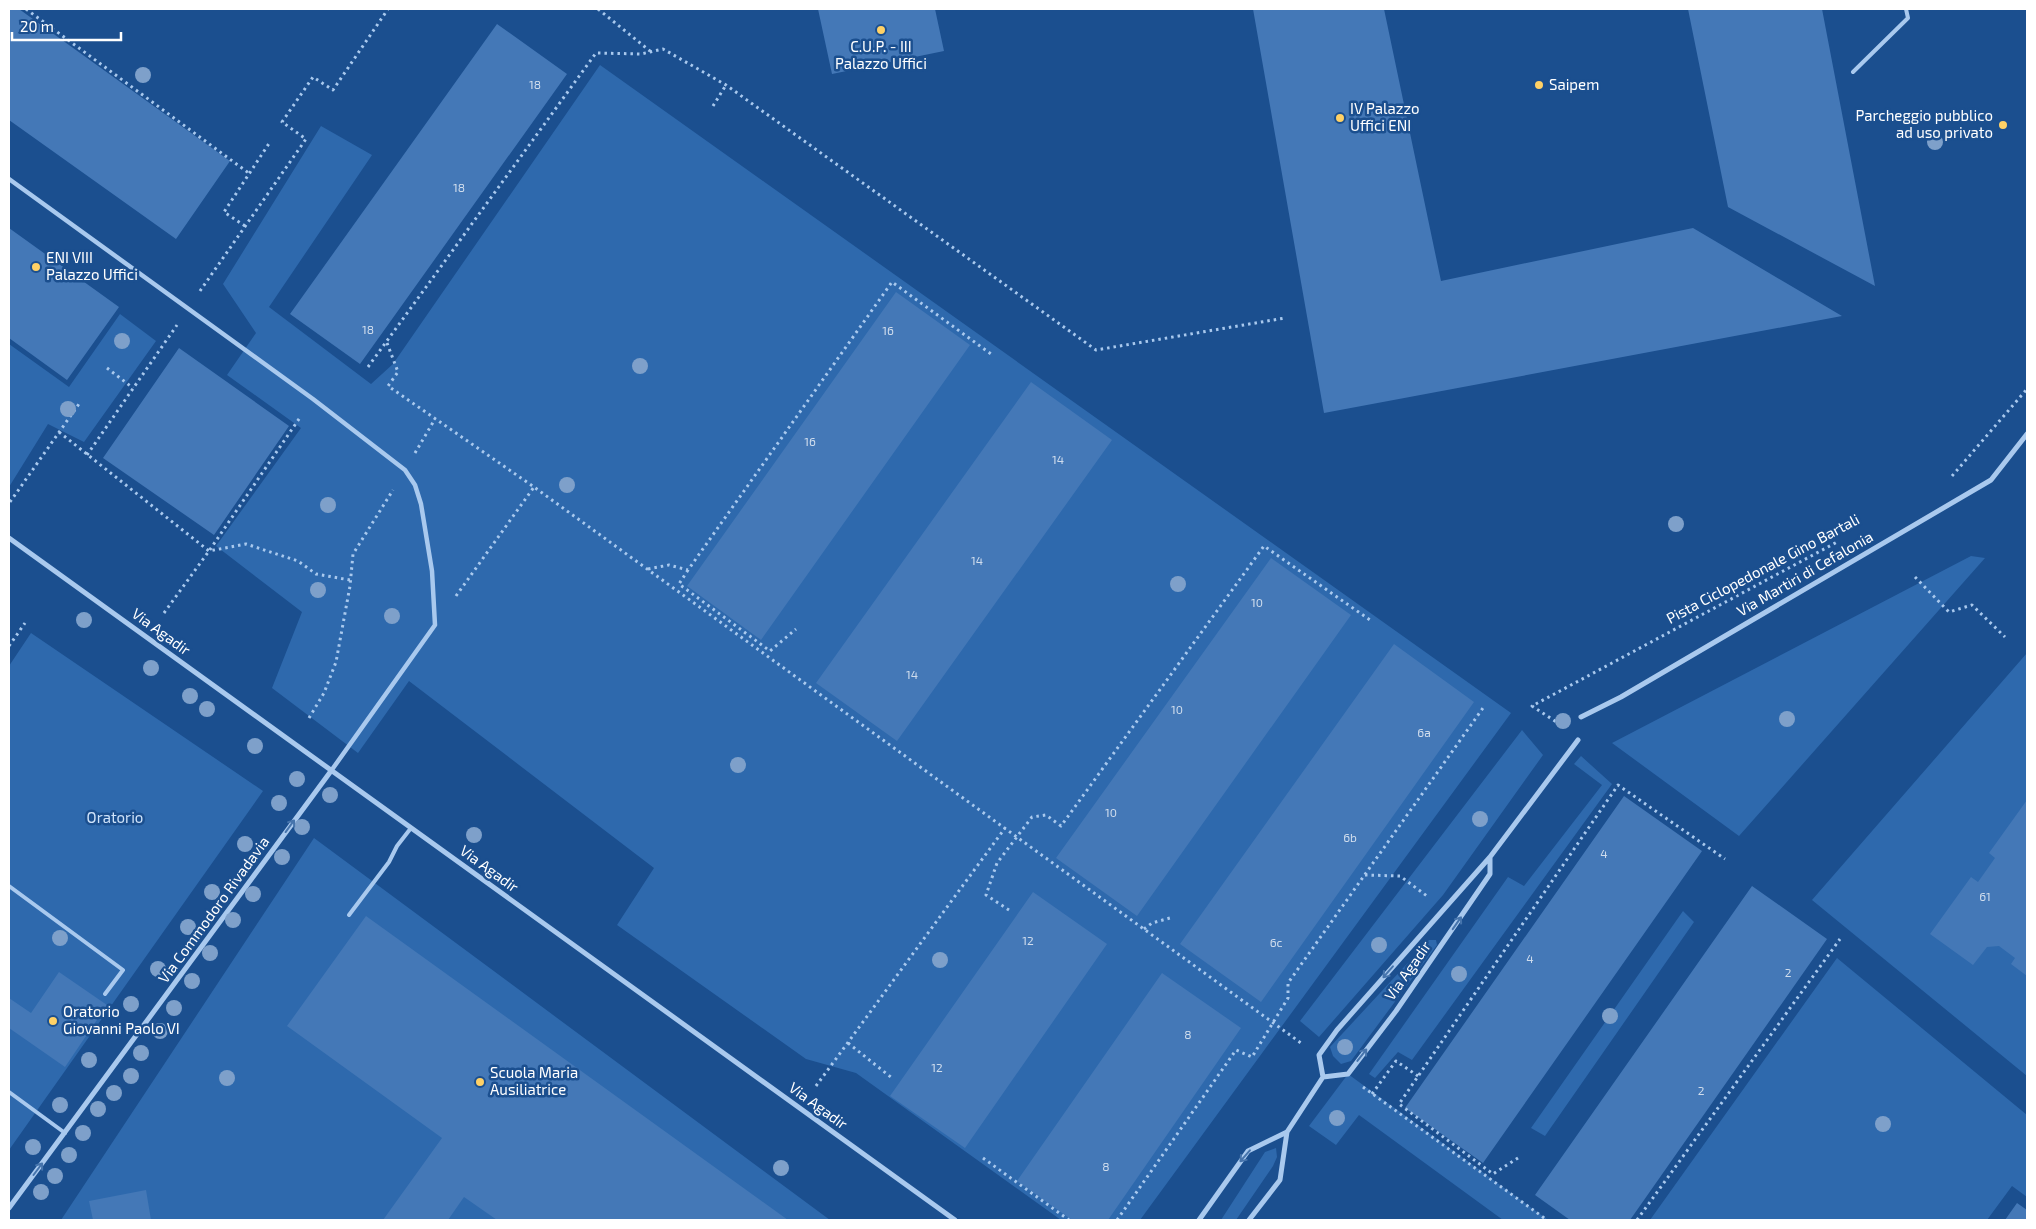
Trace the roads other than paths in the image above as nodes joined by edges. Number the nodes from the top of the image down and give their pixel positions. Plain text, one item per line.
1 (1906, 9) edge
2 (1853, 72) dead end
3 (9, 179) edge
4 (2027, 434) edge
5 (9, 538) edge
6 (1581, 717) dead end
7 (1578, 740) road end
8 (331, 771) junction
9 (411, 828) junction
10 (1490, 857) junction
11 (9, 886) edge
12 (349, 916) dead end
13 (105, 994) dead end
14 (1323, 1077) junction
15 (9, 1092) edge
16 (1287, 1132) junction
17 (65, 1133) junction
18 (9, 1208) edge
19 (955, 1220) edge
20 (1199, 1220) edge
21 (1249, 1220) edge

1 - 2 lane
3 - 8 street
4 - 6 street, Via Martiri di Cefalonia
5 - 8 street, Via Agadir
7 - 10 street, Via Agadir
8 - 9 street, Via Agadir
17 -> 8 street, Via Commodoro Rivadavia
9 - 12 lane
9 - 19 street, Via Agadir
10 -> 14 street, Via Agadir
14 -> 10 street, Via Agadir
11 - 13 lane
14 - 16 street
15 - 17 lane
16 -> 20 street
16 - 21 street
18 -> 17 street, Via Commodoro Rivadavia

